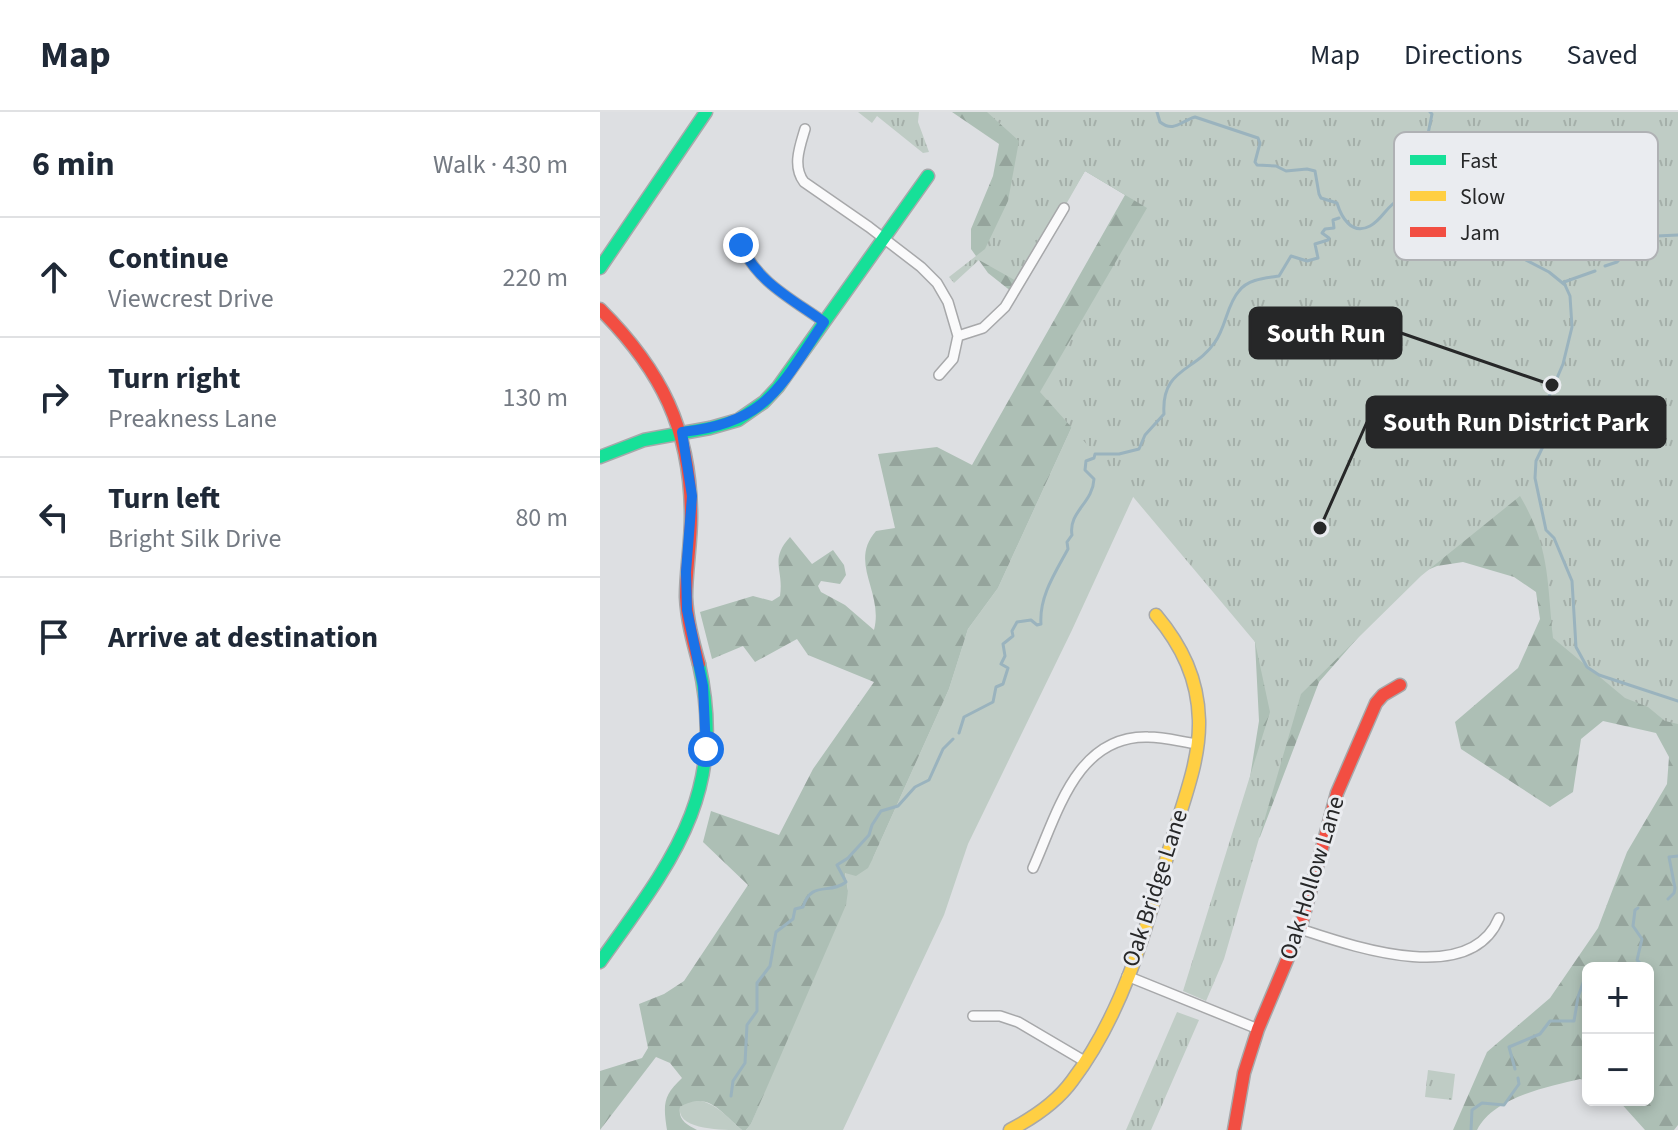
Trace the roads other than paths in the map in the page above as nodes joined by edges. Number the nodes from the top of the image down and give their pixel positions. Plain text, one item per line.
1 (706, 112) edge
2 (805, 129) dead end
3 (928, 176) dead end
4 (1064, 208) dead end
5 (883, 239) junction
6 (741, 245) dead end
7 (600, 268) edge
8 (600, 309) edge
9 (824, 322) junction
10 (958, 336) junction
11 (939, 375) dead end
12 (682, 432) junction
13 (600, 457) edge
14 (1156, 615) dead end
15 (1400, 685) dead end
16 (1198, 744) junction
17 (1033, 868) dead end
18 (1499, 918) dead end
19 (1300, 929) junction
20 (600, 962) edge
21 (1127, 976) junction
22 (973, 1016) dead end
23 (1258, 1029) junction
24 (1086, 1062) junction
25 (1016, 1129) edge
26 (1234, 1130) edge

1 - 7 street
2 - 5 street
3 - 5 street
4 - 10 street
5 - 9 street
5 - 10 street
6 - 9 street
8 - 12 street
9 - 12 street
10 - 11 street
12 - 13 street
12 - 20 street
14 - 16 street, Oak Bridge Lane
15 - 19 street, Oak Hollow Lane
16 - 17 street
16 - 21 street, Oak Bridge Lane
18 - 19 street
19 - 23 street, Oak Hollow Lane
21 - 23 street
21 - 24 street, Oak Bridge Lane
22 - 24 street
23 - 26 street, Oak Hollow Lane
24 - 25 street, Oak Bridge Lane

